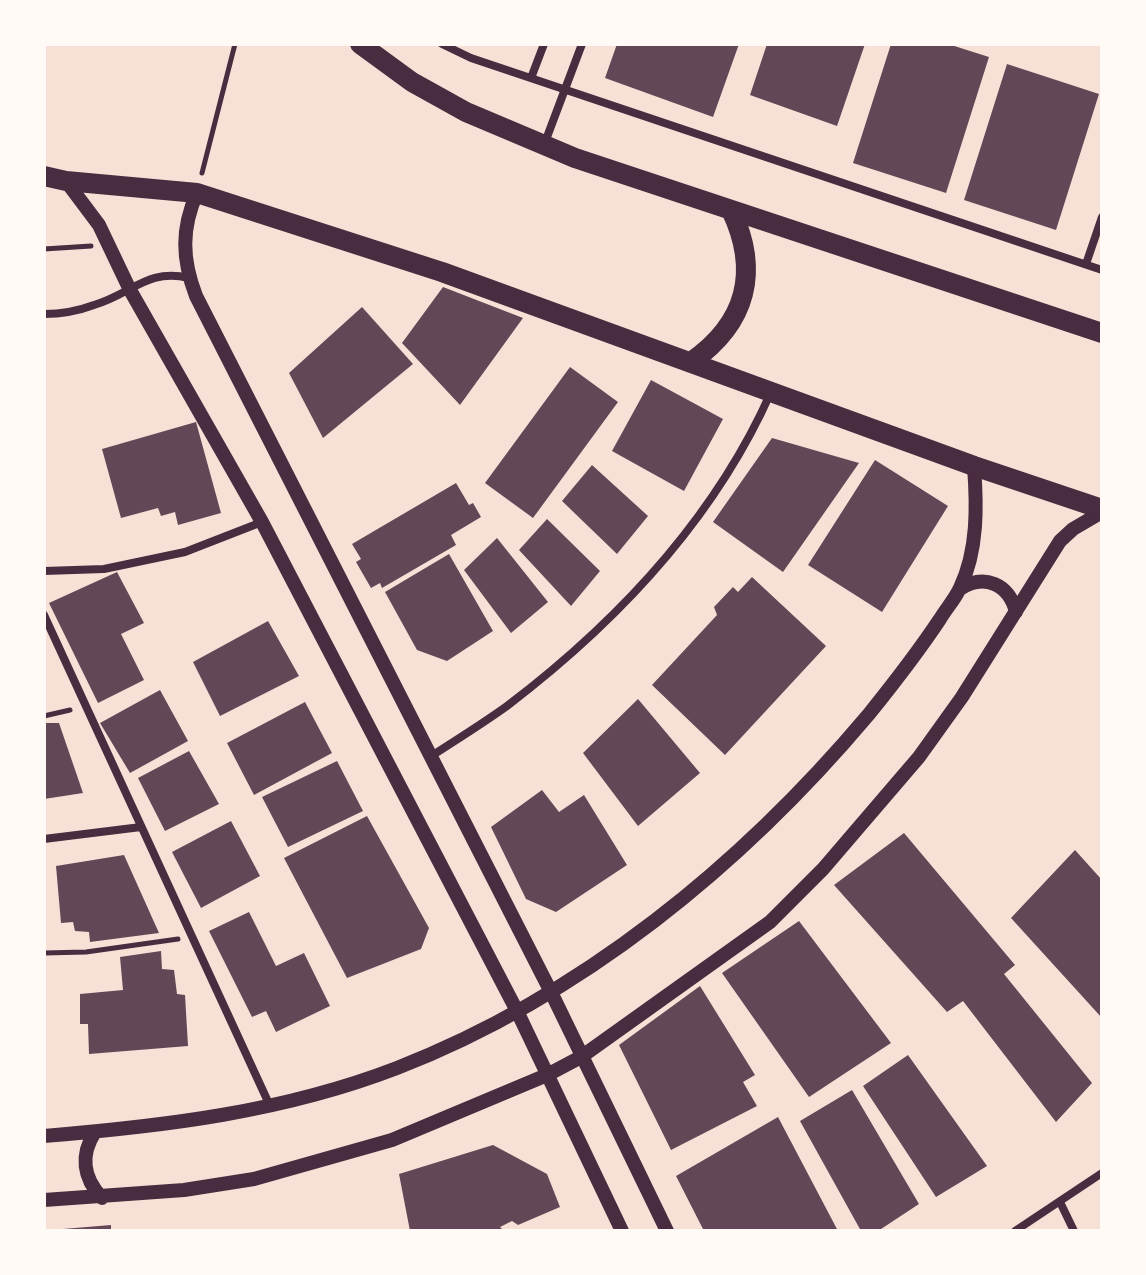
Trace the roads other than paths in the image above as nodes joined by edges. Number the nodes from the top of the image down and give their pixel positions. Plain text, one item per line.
1 (360, 44) edge
2 (442, 44) edge
3 (544, 44) edge
4 (582, 44) edge
5 (531, 78) junction
6 (566, 89) junction
7 (543, 146) junction
8 (44, 176) edge
9 (66, 181) junction
10 (197, 193) junction
11 (731, 210) junction
12 (1102, 217) edge
13 (1086, 264) junction
14 (1102, 270) edge
15 (189, 278) junction
16 (130, 290) junction
17 (44, 314) edge
18 (1102, 333) edge
19 (691, 362) junction
20 (771, 391) junction
21 (974, 466) junction
22 (1102, 510) edge
23 (262, 522) junction
24 (44, 571) edge
25 (960, 589) junction
26 (1016, 612) junction
27 (44, 615) edge
28 (430, 757) junction
29 (141, 827) junction
30 (44, 839) edge
31 (551, 992) junction
32 (517, 1011) junction
33 (581, 1057) junction
34 (547, 1075) junction
35 (271, 1106) junction
36 (95, 1132) junction
37 (44, 1136) edge
38 (1102, 1173) edge
39 (102, 1198) junction
40 (44, 1200) edge
41 (1060, 1202) junction
42 (622, 1231) edge
43 (667, 1231) edge
44 (1015, 1231) edge
45 (1074, 1231) edge

1 - 7 main road
2 - 5 street
3 - 5 street
4 - 6 street
5 - 6 street
6 - 7 street
6 - 13 street
7 - 11 main road
8 - 9 main road
9 - 10 main road
9 - 16 street
10 - 15 street
10 - 19 main road
11 - 18 main road
11 - 19 main road
12 - 13 street
13 - 14 street
15 - 16 street
15 - 28 street
16 - 17 street
16 - 23 street
19 - 20 main road
20 - 21 main road
20 - 28 street
21 - 22 main road
21 - 25 street
22 - 26 street
23 - 24 street
23 - 32 street
25 - 26 street
25 - 31 street
26 - 33 street
27 - 29 street
28 - 31 street
29 - 30 street
29 - 35 street
31 - 32 street
31 - 33 street
32 - 34 street
32 - 35 street
33 - 34 street
33 - 43 street
34 - 39 street
34 - 42 street
35 - 36 street
36 - 37 street
36 - 39 street
38 - 41 street
39 - 40 street
41 - 44 street
41 - 45 street

